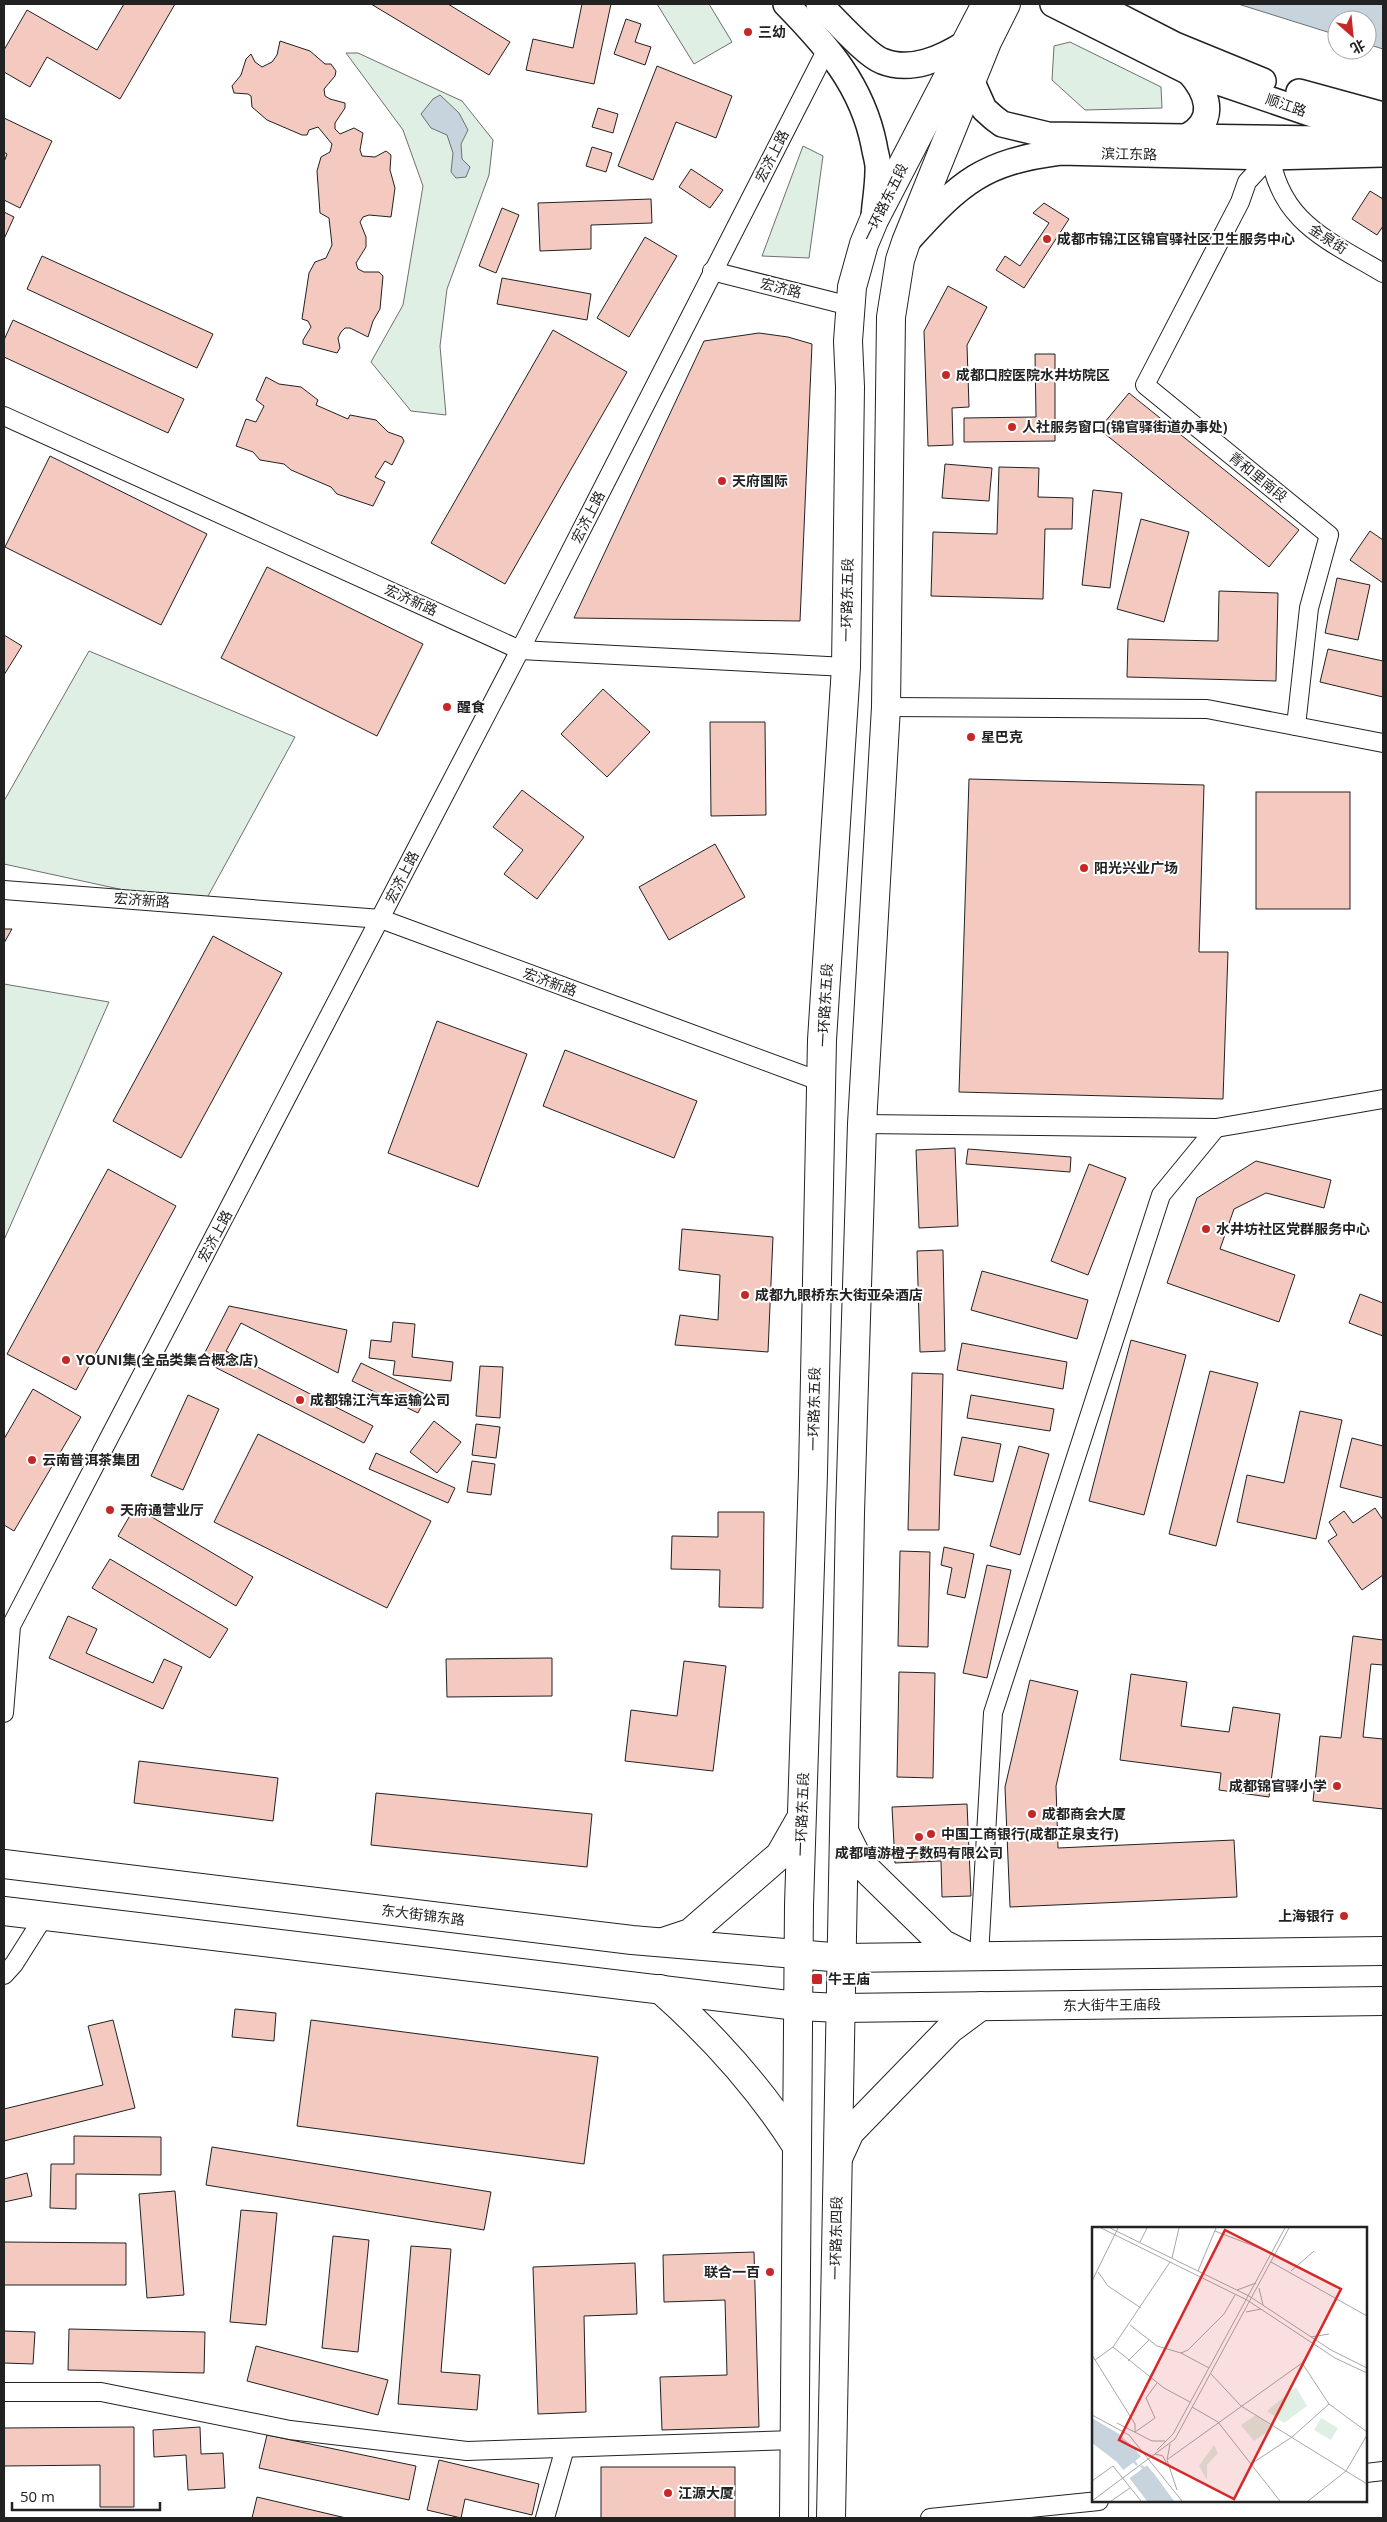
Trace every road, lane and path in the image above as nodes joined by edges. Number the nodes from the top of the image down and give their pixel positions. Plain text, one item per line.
1 (786, 4) edge
2 (819, 4) edge
3 (986, 4) edge
4 (1006, 4) edge
5 (1053, 4) edge
6 (1095, 4) edge
7 (975, 39) junction
8 (828, 47) junction
9 (1189, 72) junction
10 (972, 82) junction
11 (1379, 131) edge
12 (1188, 136) junction
13 (1269, 148) junction
14 (874, 220) junction
15 (906, 242) junction
16 (712, 271) junction
17 (1383, 273) edge
18 (850, 306) junction
19 (4, 417) edge
20 (520, 650) junction
21 (846, 666) junction
22 (886, 706) junction
23 (1296, 726) junction
24 (1383, 743) edge
25 (4, 890) edge
26 (380, 918) junction
27 (822, 1082) junction
28 (1383, 1099) edge
29 (862, 1124) junction
30 (1216, 1128) junction
31 (7, 1624) edge
32 (4, 1713) edge
33 (802, 1817) junction
34 (845, 1832) junction
35 (4, 1864) edge
36 (4, 1911) edge
37 (45, 1915) junction
38 (661, 1943) junction
39 (1383, 1951) edge
40 (798, 1955) junction
41 (974, 1956) junction
42 (843, 1958) junction
43 (4, 1975) edge
44 (660, 1990) junction
45 (1383, 2001) edge
46 (797, 2006) junction
47 (981, 2006) junction
48 (841, 2008) junction
49 (796, 2145) junction
50 (837, 2159) junction
51 (4, 2392) edge
52 (795, 2440) junction
53 (565, 2448) junction
54 (1383, 2471) edge
55 (1367, 2473) edge
56 (1092, 2502) edge
57 (545, 2518) edge
58 (794, 2518) edge
59 (831, 2518) edge
60 (930, 2518) edge

1 - 8 main road
2 - 7 main road
3 - 7 main road
4 - 7 main road
5 - 9 main road, 顺江路
6 - 11 main road
7 - 10 main road
7 - 14 main road, 一环路东五段
8 - 14 main road
8 - 16 street, 宏济上路
9 - 11 main road, 顺江路
9 - 12 main road, 顺江路
10 - 12 main road
10 - 15 main road
11 - 13 main road
11 - 13 main road, 滨江东路
12 - 13 main road
13 - 15 main road, 滨江东路
13 - 17 street, 金泉街
13 - 23 street, 青和里南段
14 - 18 main road, 一环路东五段
15 - 22 main road
16 - 18 street, 宏济路
16 - 20 street, 宏济上路
18 - 21 main road, 一环路东五段
19 - 20 street, 宏济新路
20 - 21 street, 宏济新路
20 - 26 street, 宏济上路
21 - 27 main road, 一环路东五段
22 - 23 street
22 - 29 main road
23 - 24 street
25 - 26 street, 宏济新路
26 - 27 street, 宏济新路
26 - 31 street, 宏济上路
27 - 33 main road, 一环路东五段
28 - 30 street
29 - 30 street
29 - 34 main road
30 - 41 street
31 - 32 street, 宏济上路
33 - 38 main road
33 - 40 main road, 一环路东五段
34 - 41 main road
34 - 42 main road
35 - 38 main road, 东大街锦东路
36 - 37 main road
37 - 43 street
37 - 44 main road
38 - 40 main road, 东大街锦东路
39 - 41 main road
40 - 42 main road, 东大街锦东路
40 - 46 main road, 一环路东五段
41 - 42 main road
42 - 48 main road, 一环路东四段
44 - 46 main road
44 - 49 main road
45 - 47 main road, 东大街牛王庙段
46 - 48 main road
46 - 49 main road
47 - 48 main road, 东大街牛王庙段
47 - 50 main road
48 - 50 main road, 一环路东四段
49 - 52 main road
50 - 59 main road, 一环路东四段
51 - 53 street
52 - 53 street
52 - 58 main road
53 - 57 street
54 - 55 street
56 - 60 street

